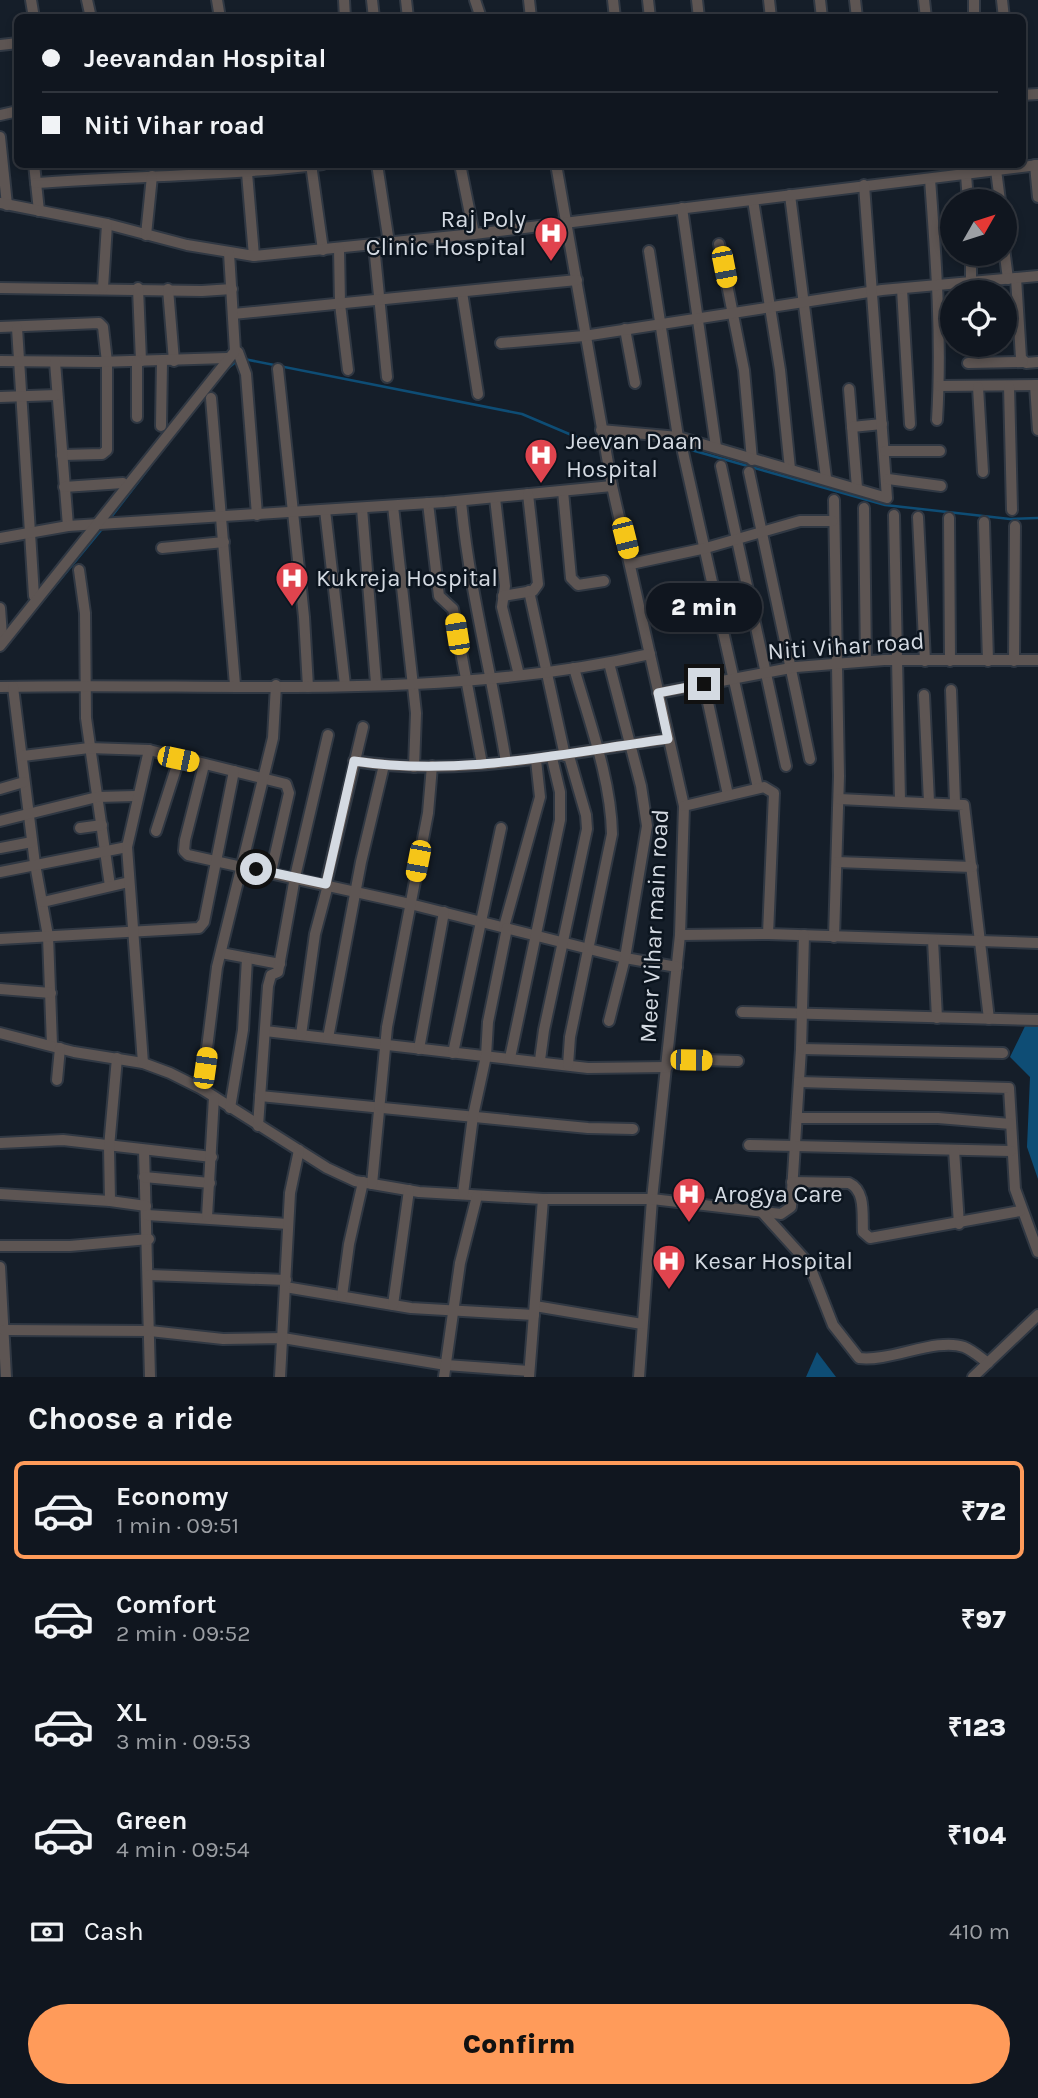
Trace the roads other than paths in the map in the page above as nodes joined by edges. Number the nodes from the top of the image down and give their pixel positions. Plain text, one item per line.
1 (0, 137) edge
2 (1036, 165) edge
3 (34, 168) edge
4 (277, 168) edge
5 (315, 168) edge
6 (378, 168) edge
7 (461, 168) edge
8 (557, 168) edge
9 (1012, 168) edge
10 (996, 170) junction
11 (239, 171) edge
12 (966, 175) junction
13 (152, 176) junction
14 (930, 179) junction
15 (36, 183) junction
16 (864, 185) junction
17 (967, 189) edge
18 (998, 189) edge
19 (790, 195) junction
20 (1038, 197) edge
21 (753, 200) junction
22 (3, 204) edge
23 (682, 208) junction
24 (40, 211) junction
25 (566, 221) junction
26 (107, 224) junction
27 (474, 234) junction
28 (146, 235) junction
29 (389, 243) junction
30 (719, 244) dead end
31 (374, 245) junction
32 (339, 248) junction
33 (323, 250) junction
34 (649, 251) dead end
35 (229, 253) junction
36 (254, 256) junction
37 (1009, 266) edge
38 (1038, 276) edge
39 (1012, 278) junction
40 (577, 280) junction
41 (1003, 280) edge
42 (938, 285) junction
43 (0, 288) edge
44 (103, 288) junction
45 (138, 288) junction
46 (169, 289) junction
47 (232, 289) junction
48 (902, 289) junction
49 (462, 292) junction
50 (873, 292) junction
51 (377, 300) junction
52 (805, 301) junction
53 (340, 304) junction
54 (770, 306) junction
55 (732, 311) junction
56 (233, 314) junction
57 (698, 317) junction
58 (661, 323) junction
59 (0, 327) edge
60 (16, 328) junction
61 (625, 329) junction
62 (584, 336) junction
63 (501, 343) dead end
64 (240, 357) dead end
65 (227, 358) junction
66 (0, 361) edge
67 (20, 361) junction
68 (139, 361) junction
69 (168, 361) junction
70 (55, 362) junction
71 (107, 362) junction
72 (1023, 362) junction
73 (1038, 362) edge
74 (968, 363) dead end
75 (278, 369) dead end
76 (348, 369) dead end
77 (387, 377) dead end
78 (635, 383) dead end
79 (1036, 385) edge
80 (939, 386) junction
81 (1009, 386) junction
82 (978, 387) junction
83 (849, 389) dead end
84 (478, 394) dead end
85 (22, 396) junction
86 (57, 396) junction
87 (0, 397) edge
88 (211, 398) dead end
89 (137, 417) dead end
90 (937, 420) dead end
91 (882, 424) junction
92 (910, 424) dead end
93 (161, 426) dead end
94 (852, 427) junction
95 (1038, 430) edge
96 (602, 435) junction
97 (678, 438) junction
98 (716, 447) junction
99 (885, 451) junction
100 (940, 451) dead end
101 (683, 452) dead end
102 (62, 455) junction
103 (752, 460) junction
104 (721, 466) dead end
105 (790, 469) junction
106 (749, 472) dead end
107 (983, 472) dead end
108 (826, 478) junction
109 (888, 479) junction
110 (123, 482) dead end
111 (611, 486) junction
112 (941, 486) dead end
113 (64, 487) junction
114 (857, 488) junction
115 (563, 491) junction
116 (528, 494) junction
117 (495, 498) junction
118 (834, 500) dead end
119 (461, 501) junction
120 (428, 503) junction
121 (393, 506) junction
122 (362, 508) junction
123 (864, 508) dead end
124 (325, 510) junction
125 (1012, 510) dead end
126 (292, 512) junction
127 (257, 514) junction
128 (894, 515) dead end
129 (222, 517) junction
130 (918, 517) dead end
131 (949, 518) dead end
132 (833, 521) junction
133 (984, 522) dead end
134 (105, 523) junction
135 (68, 526) junction
136 (1015, 526) dead end
137 (761, 531) junction
138 (30, 534) junction
139 (737, 537) junction
140 (0, 538) edge
141 (224, 542) junction
142 (162, 548) dead end
143 (706, 548) junction
144 (631, 564) junction
145 (79, 570) dead end
146 (604, 581) dead end
147 (529, 591) junction
148 (34, 596) dead end
149 (503, 596) junction
150 (0, 608) edge
151 (1, 641) edge
152 (650, 654) junction
153 (897, 660) junction
154 (1038, 660) edge
155 (866, 661) junction
156 (925, 661) junction
157 (950, 661) junction
158 (988, 661) junction
159 (1014, 661) junction
160 (609, 663) junction
161 (835, 663) junction
162 (793, 667) junction
163 (574, 668) junction
164 (546, 672) junction
165 (768, 672) junction
166 (519, 675) junction
167 (493, 678) junction
168 (734, 678) junction
169 (465, 682) junction
170 (376, 683) junction
171 (413, 684) junction
172 (704, 684) junction
173 (235, 685) junction
174 (276, 685) junction
175 (345, 685) junction
176 (85, 686) junction
177 (0, 687) edge
178 (13, 687) junction
179 (308, 687) junction
180 (951, 690) dead end
181 (658, 693) junction
182 (924, 695) dead end
183 (362, 727) dead end
184 (328, 735) dead end
185 (668, 739) junction
186 (630, 744) junction
187 (89, 748) junction
188 (597, 748) junction
189 (149, 750) junction
190 (23, 756) junction
191 (567, 756) junction
192 (552, 758) junction
193 (178, 759) junction
194 (810, 759) dead end
195 (537, 760) junction
196 (354, 761) junction
197 (506, 762) junction
198 (482, 764) junction
199 (204, 765) junction
200 (384, 765) junction
201 (432, 766) junction
202 (786, 766) dead end
203 (414, 767) junction
204 (234, 771) junction
205 (263, 778) junction
206 (24, 782) junction
207 (758, 788) junction
208 (0, 789) edge
209 (728, 795) junction
210 (136, 796) junction
211 (97, 797) junction
212 (839, 799) junction
213 (900, 801) junction
214 (929, 802) junction
215 (955, 803) junction
216 (684, 806) junction
217 (28, 814) junction
218 (0, 821) edge
219 (102, 824) junction
220 (80, 828) dead end
221 (501, 828) dead end
222 (156, 831) dead end
223 (32, 842) junction
224 (127, 847) junction
225 (0, 848) edge
226 (106, 853) junction
227 (216, 860) junction
228 (837, 862) junction
229 (35, 864) junction
230 (241, 865) junction
231 (972, 867) junction
232 (0, 872) edge
233 (271, 872) junction
234 (295, 877) junction
235 (129, 882) junction
236 (327, 885) junction
237 (110, 886) junction
238 (356, 891) junction
239 (43, 902) junction
240 (410, 904) junction
241 (443, 912) junction
242 (479, 920) junction
243 (505, 927) junction
244 (133, 933) junction
245 (768, 934) junction
246 (537, 935) junction
247 (680, 935) junction
248 (48, 936) junction
249 (804, 936) junction
250 (834, 937) junction
251 (0, 939) edge
252 (982, 939) junction
253 (933, 940) junction
254 (562, 941) junction
255 (1038, 943) edge
256 (588, 949) junction
257 (221, 953) junction
258 (247, 958) junction
259 (625, 958) junction
260 (280, 964) junction
261 (677, 967) junction
262 (0, 989) edge
263 (51, 993) junction
264 (742, 1012) dead end
265 (803, 1015) junction
266 (937, 1018) junction
267 (989, 1019) junction
268 (1038, 1020) edge
269 (609, 1021) dead end
270 (265, 1031) junction
271 (0, 1032) edge
272 (301, 1035) junction
273 (328, 1038) junction
274 (385, 1046) junction
275 (56, 1047) junction
276 (419, 1049) junction
277 (801, 1049) junction
278 (453, 1053) junction
279 (1003, 1053) dead end
280 (486, 1056) junction
281 (117, 1058) junction
282 (510, 1058) junction
283 (540, 1060) junction
284 (738, 1061) dead end
285 (143, 1063) junction
286 (667, 1063) junction
287 (568, 1065) junction
288 (57, 1080) dead end
289 (799, 1082) junction
290 (202, 1089) junction
291 (260, 1096) junction
292 (214, 1097) junction
293 (379, 1106) junction
294 (230, 1108) junction
295 (473, 1116) junction
296 (797, 1118) junction
297 (1011, 1124) junction
298 (258, 1126) junction
299 (633, 1129) dead end
300 (0, 1143) edge
301 (749, 1145) dead end
302 (796, 1146) junction
303 (109, 1147) junction
304 (144, 1150) junction
305 (299, 1150) junction
306 (954, 1150) junction
307 (1011, 1151) junction
308 (212, 1157) junction
309 (144, 1177) junction
310 (792, 1182) junction
311 (211, 1183) junction
312 (367, 1183) junction
313 (410, 1190) junction
314 (0, 1194) edge
315 (463, 1194) junction
316 (477, 1196) junction
317 (543, 1199) junction
318 (652, 1199) junction
319 (110, 1201) junction
320 (147, 1211) junction
321 (1020, 1211) junction
322 (762, 1212) junction
323 (208, 1217) junction
324 (288, 1224) junction
325 (959, 1224) junction
326 (149, 1239) junction
327 (0, 1246) edge
328 (1038, 1252) edge
329 (0, 1267) edge
330 (149, 1275) junction
331 (286, 1283) junction
332 (342, 1296) junction
333 (393, 1305) junction
334 (535, 1310) junction
335 (453, 1313) junction
336 (1038, 1315) edge
337 (642, 1324) junction
338 (4, 1330) junction
339 (150, 1331) junction
340 (283, 1338) junction
341 (988, 1363) junction
342 (445, 1371) edge
343 (529, 1374) edge
344 (6, 1377) edge
345 (150, 1377) edge
346 (280, 1377) edge
347 (639, 1377) edge
348 (973, 1377) edge

1 - 22 street
2 - 20 street
3 - 15 street
4 - 11 street
5 - 33 street
6 - 29 street
7 - 27 street
8 - 25 street, Meer Vihar main road
9 - 10 street
10 - 12 street
10 - 18 street
11 - 13 street
11 - 36 street
12 - 14 street
12 - 17 street
13 - 15 street
13 - 28 street
14 - 16 street
14 - 42 street
15 - 24 street
16 - 19 street
16 - 50 street
19 - 21 street
19 - 52 street
21 - 23 street
21 - 54 street
22 - 24 street
23 - 25 street
23 - 57 street
24 - 26 street
25 - 27 street
25 - 40 street, Meer Vihar main road
26 - 28 street
26 - 44 street
27 - 29 street
28 - 35 street
29 - 31 street
30 - 55 street
31 - 32 street
31 - 51 street
32 - 33 street
32 - 53 street
33 - 36 street
34 - 58 street
35 - 36 street
35 - 47 street
37 - 39 street
38 - 39 street
39 - 41 street
39 - 72 street
40 - 49 street
40 - 62 street, Meer Vihar main road
42 - 48 street
42 - 80 street
43 - 44 street
44 - 45 street
45 - 46 street
45 - 68 street
46 - 47 street
46 - 69 street
47 - 56 street
48 - 50 street
48 - 92 street
49 - 51 street
49 - 84 street
50 - 52 street
50 - 91 street
51 - 53 street
51 - 77 street
52 - 54 street
52 - 108 street
53 - 56 street
53 - 76 street
54 - 55 street
54 - 105 street
55 - 57 street
55 - 103 street
56 - 65 street
57 - 58 street
57 - 98 street
58 - 61 street
58 - 97 street
59 - 60 street
60 - 67 street
60 - 71 street
61 - 62 street
61 - 78 street
62 - 63 street
62 - 96 street, Meer Vihar main road
64 - 127 street
65 - 69 street
65 - 134 street
66 - 67 street
67 - 70 street
67 - 85 street
68 - 69 street
68 - 71 street
68 - 89 street
69 - 93 street
70 - 71 street
70 - 86 street
71 - 102 street
72 - 73 street
72 - 74 street
75 - 126 street
79 - 81 street
79 - 95 street
80 - 82 street
80 - 90 street
81 - 82 street
81 - 125 street
82 - 107 street
83 - 94 street
85 - 86 street
85 - 87 street
85 - 138 street
86 - 102 street
88 - 129 street
91 - 94 street
91 - 99 street
94 - 114 street
96 - 97 street
96 - 111 street, Meer Vihar main road
97 - 98 street
98 - 103 street
99 - 100 street
99 - 109 street
101 - 143 street
102 - 113 street
103 - 105 street
104 - 139 street
105 - 108 street
106 - 137 street
108 - 114 street
109 - 112 street
109 - 114 street
110 - 113 street
111 - 115 street
111 - 144 street, Meer Vihar main road
113 - 135 street
115 - 116 street
115 - 146 street
116 - 117 street
116 - 147 street
117 - 119 street
117 - 149 street
118 - 132 street
119 - 120 street
119 - 167 street
120 - 121 street
120 - 169 street
121 - 122 street
121 - 171 street
122 - 124 street
122 - 170 street
123 - 155 street
124 - 126 street
124 - 175 street
126 - 127 street
126 - 179 street
127 - 129 street
128 - 153 street
129 - 134 street
129 - 141 street
130 - 156 street
131 - 157 street
132 - 137 street
132 - 161 street
133 - 158 street
134 - 135 street
134 - 151 street
135 - 138 street
136 - 159 street
137 - 139 street
137 - 162 street
138 - 140 street
138 - 148 street
139 - 143 street
139 - 165 street
141 - 142 street
141 - 173 street
143 - 144 street
143 - 168 street
144 - 152 street, Meer Vihar main road
145 - 176 street
147 - 149 street
147 - 164 street
149 - 166 street
150 - 151 street
152 - 160 street
152 - 181 street, Meer Vihar main road
153 - 155 street, Niti Vihar road
153 - 156 street, Niti Vihar road
153 - 213 street
154 - 159 street, Niti Vihar road
155 - 161 street, Niti Vihar road
156 - 157 street, Niti Vihar road
157 - 158 street, Niti Vihar road
158 - 159 street, Niti Vihar road
160 - 163 street
160 - 186 street
161 - 162 street, Niti Vihar road
161 - 212 street
162 - 165 street, Niti Vihar road
162 - 194 street
163 - 164 street
163 - 188 street
164 - 166 street
164 - 191 street
165 - 168 street, Niti Vihar road
165 - 202 street
166 - 167 street
167 - 169 street
167 - 197 street
168 - 172 street, Niti Vihar road
168 - 207 street
169 - 171 street
169 - 198 street
170 - 171 street
170 - 175 street
171 - 203 street
172 - 181 street, Niti Vihar road
172 - 209 street
173 - 174 street
173 - 176 street
174 - 179 street
174 - 205 street
175 - 179 street
176 - 178 street
176 - 187 street
177 - 178 street
178 - 190 street
180 - 215 street
181 - 185 street, Meer Vihar main road
182 - 214 street
183 - 196 street
184 - 234 street
185 - 186 street
185 - 216 street, Meer Vihar main road
186 - 188 street
186 - 259 street
187 - 189 street
187 - 190 street
187 - 211 street
188 - 191 street
188 - 256 street
189 - 193 street
189 - 210 street
190 - 206 street
191 - 192 street
191 - 254 street
192 - 195 street
192 - 246 street
193 - 199 street
193 - 222 street
195 - 197 street
195 - 243 street
196 - 200 street
196 - 236 street
197 - 198 street
198 - 201 street
199 - 204 street
199 - 227 street
200 - 203 street
200 - 238 street
201 - 203 street
201 - 240 street
204 - 205 street
204 - 227 street
205 - 230 street
205 - 233 street
206 - 208 street
206 - 217 street
207 - 209 street
207 - 245 street
209 - 216 street
210 - 211 street
210 - 224 street
211 - 217 street
211 - 219 street
212 - 213 street
212 - 228 street
213 - 214 street
214 - 215 street
215 - 231 street
216 - 247 street, Meer Vihar main road
217 - 218 street
217 - 223 street
219 - 220 street
219 - 226 street
221 - 242 street
223 - 225 street
223 - 229 street
224 - 226 street
224 - 235 street
226 - 229 street
226 - 237 street
227 - 230 street
227 - 244 street
228 - 231 street
228 - 250 street
229 - 232 street
229 - 239 street
230 - 233 street
230 - 257 street
231 - 252 street
233 - 234 street
234 - 236 street
234 - 260 street
235 - 237 street
235 - 244 street
236 - 238 street
236 - 272 street
237 - 239 street
238 - 240 street
238 - 273 street
239 - 248 street
240 - 241 street
240 - 274 street
241 - 242 street
241 - 276 street
242 - 243 street
242 - 278 street
243 - 246 street
243 - 280 street
244 - 248 street
244 - 285 street
245 - 247 street
245 - 249 street
246 - 254 street
246 - 282 street
247 - 261 street, Meer Vihar main road
248 - 251 street
248 - 263 street
249 - 250 street
249 - 265 street
250 - 253 street
252 - 253 street
252 - 255 street
252 - 267 street
253 - 266 street
254 - 256 street
254 - 283 street
256 - 259 street
256 - 287 street
257 - 258 street
257 - 290 street
258 - 260 street
258 - 294 street
259 - 261 street
259 - 269 street
260 - 270 street
261 - 286 street, Meer Vihar main road
262 - 263 street
263 - 275 street
264 - 265 street
265 - 266 street
265 - 277 street
266 - 267 street
267 - 268 street
270 - 272 street
270 - 291 street
271 - 275 street
272 - 273 street
273 - 274 street
274 - 276 street
274 - 293 street
275 - 281 street
275 - 288 street
276 - 278 street
277 - 279 street
277 - 289 street
278 - 280 street
280 - 282 street
280 - 295 street
281 - 285 street
281 - 303 street
282 - 283 street
283 - 287 street
284 - 286 street
285 - 290 street
286 - 287 street
286 - 318 street, Meer Vihar main road
289 - 296 street
289 - 297 street
290 - 292 street
291 - 293 street
291 - 298 street
292 - 294 street
292 - 308 street
293 - 295 street
293 - 312 street
294 - 298 street
295 - 299 street
295 - 315 street
296 - 297 street
296 - 302 street
297 - 307 street
298 - 305 street
300 - 303 street
301 - 302 street
302 - 306 street
302 - 310 street
303 - 304 street
303 - 319 street
304 - 308 street
304 - 309 street
305 - 312 street
305 - 324 street
306 - 307 street
306 - 325 street
307 - 321 street
308 - 311 street
309 - 311 street
309 - 320 street
310 - 322 street
310 - 325 street
311 - 323 street
312 - 313 street
312 - 332 street
313 - 315 street
313 - 333 street
314 - 319 street
315 - 316 street
316 - 317 street
316 - 335 street
317 - 318 street
317 - 334 street
318 - 322 street
318 - 337 street, Meer Vihar main road
319 - 320 street
320 - 323 street
320 - 326 street
321 - 325 street
321 - 328 street
322 - 341 street
323 - 324 street
324 - 331 street
326 - 327 street
326 - 330 street
329 - 338 street
330 - 331 street
330 - 339 street
331 - 332 street
331 - 340 street
332 - 333 street
333 - 335 street
334 - 335 street
334 - 337 street
334 - 343 street
335 - 342 street
336 - 341 street
337 - 347 street, Meer Vihar main road
338 - 339 street
338 - 344 street
339 - 340 street
339 - 345 street
340 - 342 street
340 - 346 street
341 - 348 street
342 - 343 street

